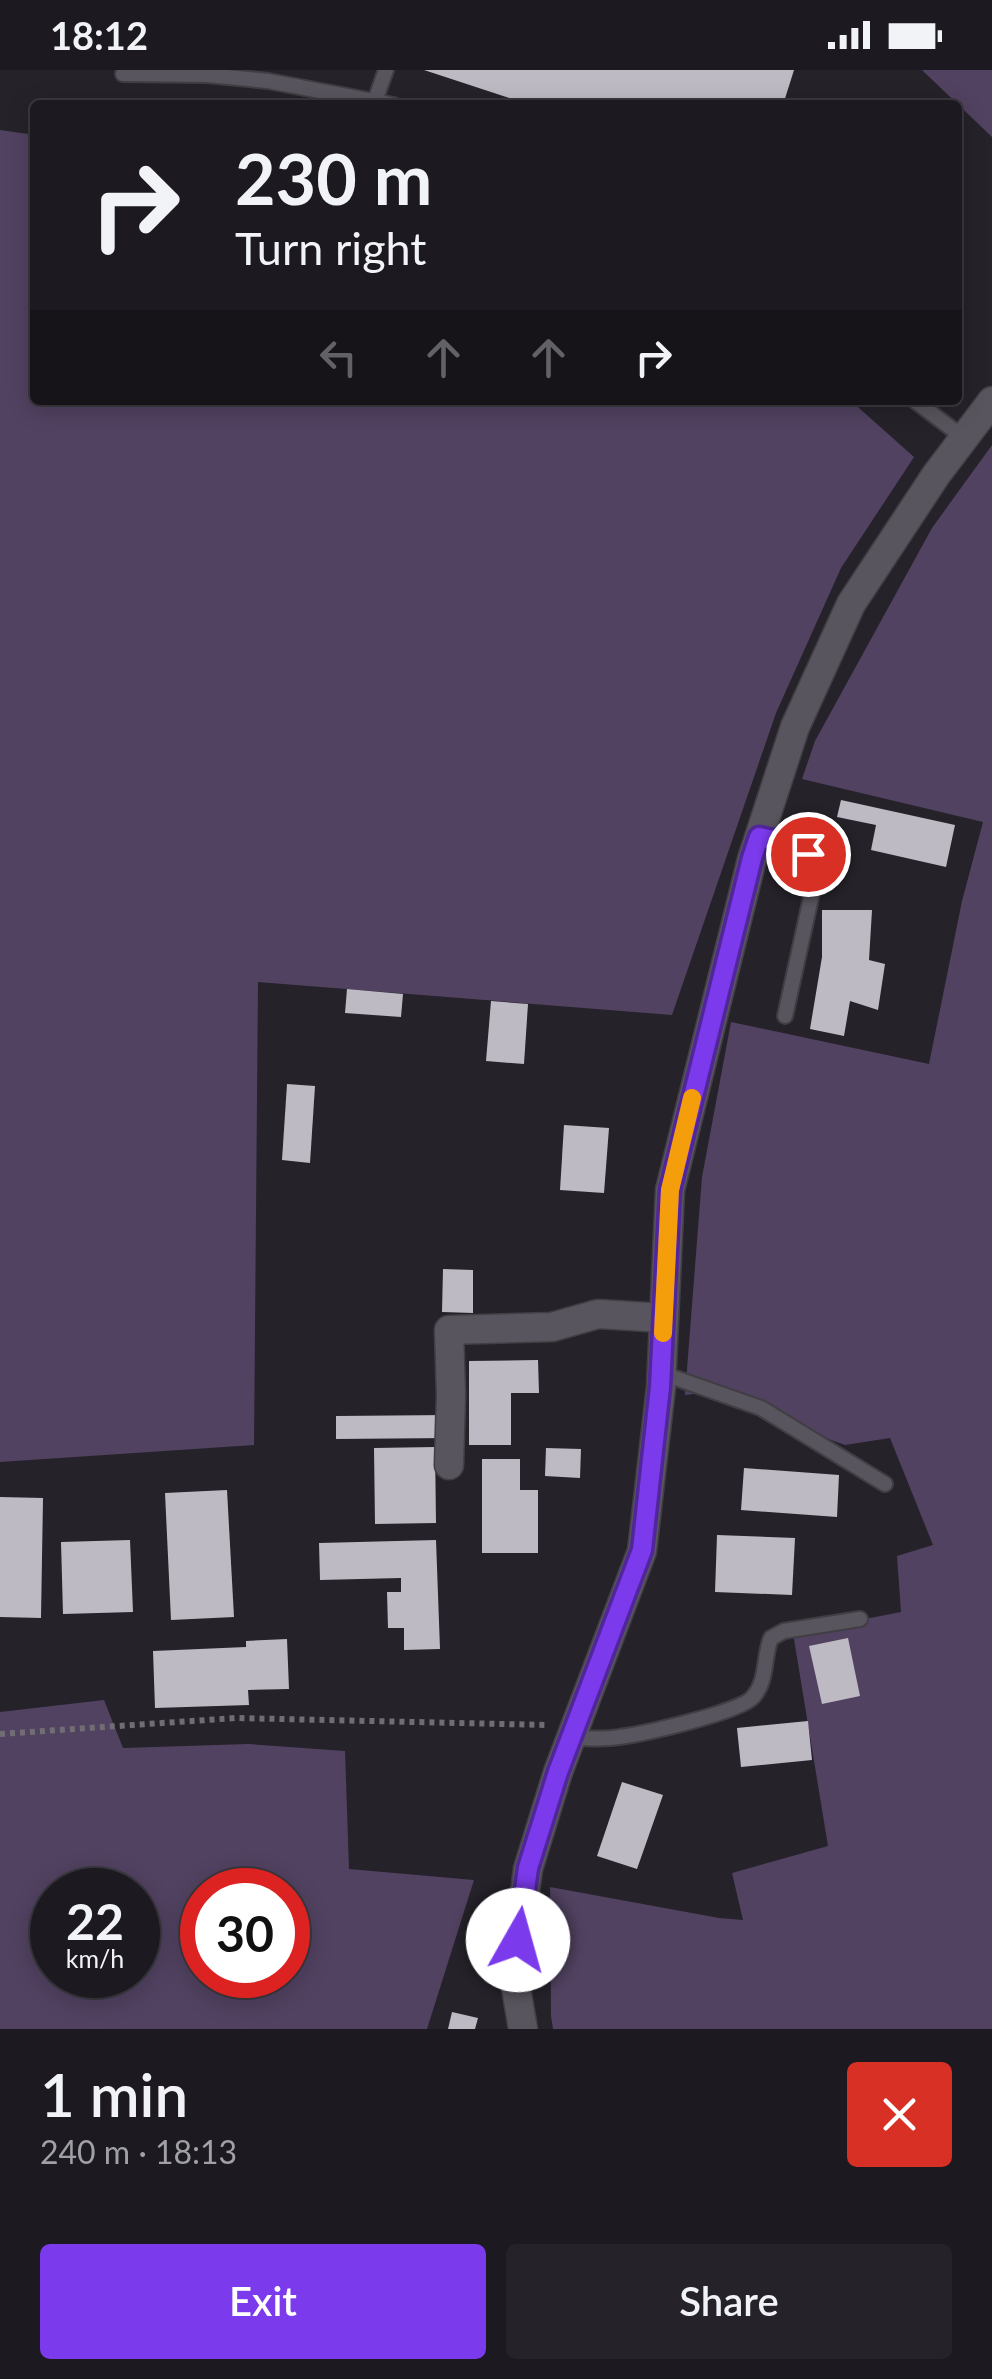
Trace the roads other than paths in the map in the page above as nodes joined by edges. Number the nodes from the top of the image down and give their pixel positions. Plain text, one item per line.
1 (386, 70) edge
2 (123, 74) dead end
3 (371, 100) edge
4 (376, 100) edge
5 (992, 401) edge
6 (921, 405) edge
7 (964, 438) junction
8 (759, 837) junction
9 (784, 1016) dead end
10 (664, 1318) junction
11 (661, 1373) junction
12 (449, 1465) dead end
13 (885, 1484) dead end
14 (860, 1619) dead end
15 (574, 1732) junction
16 (523, 2029) edge

1 - 4 lane
2 - 3 lane
5 - 7 street
6 - 7 lane
7 - 8 street
8 - 9 lane
8 - 10 street
10 - 11 street
10 - 12 street
11 - 13 lane
11 - 15 street
14 - 15 lane
15 - 16 street

